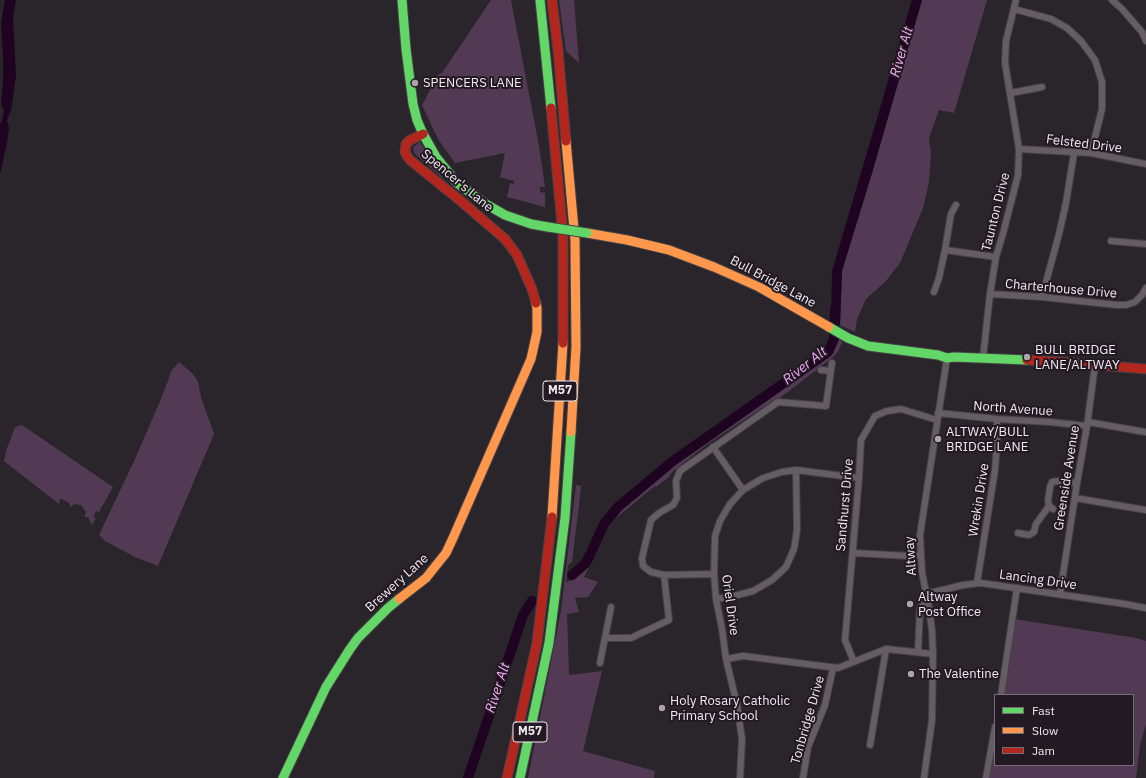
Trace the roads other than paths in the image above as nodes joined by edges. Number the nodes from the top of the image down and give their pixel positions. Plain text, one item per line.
1 (402, 0) edge
2 (540, 0) edge
3 (552, 0) edge
4 (1016, 0) edge
5 (1112, 0) edge
6 (1014, 9) junction
7 (1146, 41) edge
8 (1042, 87) dead end
9 (1011, 93) junction
10 (423, 134) junction
11 (1019, 149) junction
12 (1074, 153) junction
13 (1091, 154) junction
14 (1146, 156) edge
15 (1145, 164) edge
16 (956, 205) dead end
17 (1110, 241) dead end
18 (1146, 244) edge
19 (945, 250) junction
20 (996, 257) junction
21 (1146, 288) edge
22 (934, 292) dead end
23 (990, 294) junction
24 (1042, 297) junction
25 (537, 308) joint
26 (947, 358) junction
27 (983, 358) junction
28 (832, 363) dead end
29 (1095, 365) junction
30 (1146, 369) edge
31 (821, 370) dead end
32 (831, 371) junction
33 (938, 417) junction
34 (997, 419) junction
35 (1087, 424) junction
36 (1146, 432) edge
37 (713, 447) junction
38 (796, 470) junction
39 (859, 478) junction
40 (1076, 483) junction
41 (743, 490) junction
42 (1075, 498) junction
43 (1146, 510) edge
44 (1018, 533) dead end
45 (853, 552) junction
46 (920, 555) junction
47 (714, 574) junction
48 (664, 575) junction
49 (977, 583) junction
50 (1017, 588) junction
51 (926, 594) junction
52 (1060, 594) junction
53 (716, 599) junction
54 (928, 604) junction
55 (611, 607) dead end
56 (1146, 608) edge
57 (605, 638) junction
58 (886, 649) junction
59 (918, 652) junction
60 (933, 654) junction
61 (726, 659) junction
62 (854, 662) junction
63 (600, 663) dead end
64 (833, 668) junction
65 (1001, 694) edge
66 (994, 733) edge
67 (870, 745) dead end
68 (283, 778) edge
69 (506, 778) edge
70 (520, 778) edge
71 (740, 778) edge
72 (803, 778) edge
73 (924, 778) edge
74 (986, 778) edge

1 - 10 main road, Spencer's Lane
2 - 69 main road, M57
3 - 70 main road, M57
4 - 6 street, Taunton Drive
5 - 7 street
6 - 9 street, Taunton Drive
6 - 13 street
8 - 9 street
9 - 11 street, Taunton Drive
10 - 25 main road, Spencer's Lane
10 - 26 main road, Bull Bridge Lane, bridge
11 - 12 street, Felsted Drive
11 - 20 street, Taunton Drive
12 - 13 street, Felsted Drive
12 - 24 street
13 - 15 street, Felsted Drive
14 - 15 street
16 - 19 street
17 - 18 street
19 - 20 street
19 - 22 street
20 - 23 street, Taunton Drive
21 - 24 street, Charterhouse Drive
23 - 24 street, Charterhouse Drive
23 - 27 street, Taunton Drive
25 - 68 main road, Brewery Lane
26 - 27 main road, Bull Bridge Lane
26 - 33 street, Altway
27 - 29 main road, Bull Bridge Lane
28 - 32 street
29 - 30 main road, Bull Bridge Lane
29 - 35 street, Greenside Avenue
31 - 32 street
32 - 37 street
33 - 34 street, North Avenue
33 - 39 street, Sandhurst Drive
33 - 46 street, Altway
34 - 35 street, North Avenue
34 - 49 street, Wrekin Drive
35 - 36 street, North Avenue
35 - 40 street, Greenside Avenue
37 - 41 street
37 - 48 street
38 - 39 street, Oriel Drive
38 - 41 street, Oriel Drive
38 - 53 street
39 - 45 street, Sandhurst Drive
40 - 42 street, Greenside Avenue
40 - 44 street
41 - 47 street, Oriel Drive
42 - 43 street
42 - 52 street, Greenside Avenue
45 - 46 street
45 - 62 street, Sandhurst Drive
46 - 51 street, Altway
47 - 48 street
47 - 53 street, Oriel Drive
48 - 57 street
49 - 50 street, Lancing Drive
49 - 51 street, Lancing Drive
50 - 52 street, Lancing Drive
50 - 65 street
51 - 54 street, Altway
52 - 56 street, Lancing Drive
53 - 61 street, Oriel Drive
54 - 59 street
54 - 60 street, Altway
55 - 57 street
57 - 63 street
58 - 59 street
58 - 62 street
58 - 67 street
59 - 60 street
60 - 73 street, Altway
61 - 64 street
61 - 71 street, Oriel Drive
62 - 64 street
64 - 72 street, Tonbridge Drive
66 - 74 street

